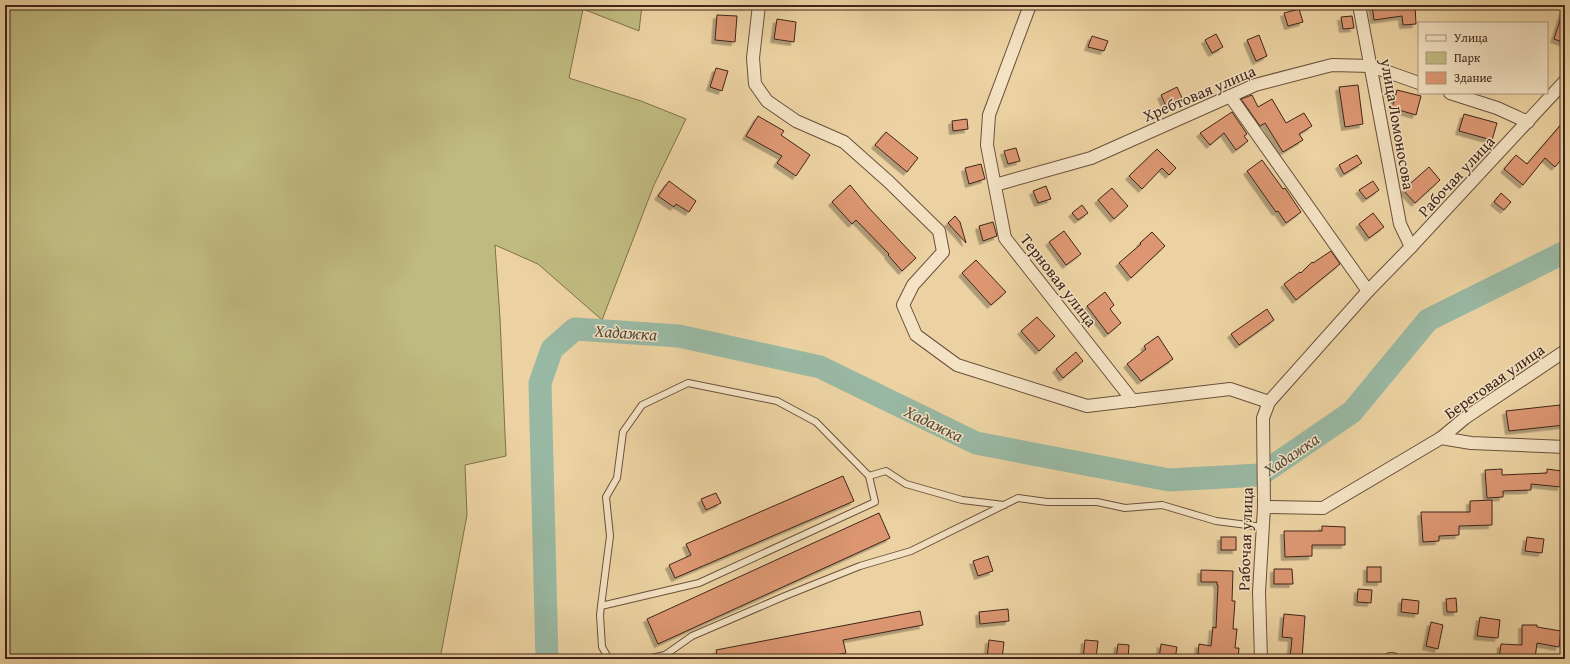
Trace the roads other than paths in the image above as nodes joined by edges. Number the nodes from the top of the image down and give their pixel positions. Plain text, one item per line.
1 (759, 5) edge
2 (1030, 5) edge
3 (1359, 5) edge
4 (1371, 66) junction
5 (1565, 81) edge
6 (1418, 83) edge
7 (1453, 94) edge
8 (1230, 96) junction
9 (1528, 122) junction
10 (995, 185) junction
11 (1411, 248) junction
12 (1368, 291) junction
13 (1565, 351) edge
14 (1133, 401) junction
15 (1269, 402) junction
16 (1442, 438) junction
17 (1565, 446) edge
18 (869, 476) junction
19 (1004, 506) junction
20 (1264, 506) junction
21 (1263, 527) junction
22 (601, 606) junction
23 (609, 659) edge
24 (648, 659) edge
25 (1261, 659) edge

1 - 14 street
2 - 10 street, Терновая улица
3 - 4 street, улица Ломоносова
4 - 6 street, Хребтовая улица
4 - 8 street, Хребтовая улица
4 - 11 street, улица Ломоносова
5 - 9 street, Рабочая улица
7 - 9 street
8 - 10 street, Хребтовая улица
8 - 12 street
9 - 11 street, Рабочая улица
10 - 14 street, Терновая улица
11 - 12 street, Рабочая улица
12 - 15 street, Рабочая улица
13 - 16 street, Береговая улица
14 - 15 street
15 - 20 street, Рабочая улица
16 - 17 street
16 - 20 street, Береговая улица
18 - 19 lane
18 - 22 lane
18 - 22 lane
19 - 21 lane
19 - 24 lane
20 - 21 street, Рабочая улица
21 - 25 street, Рабочая улица
22 - 23 lane

